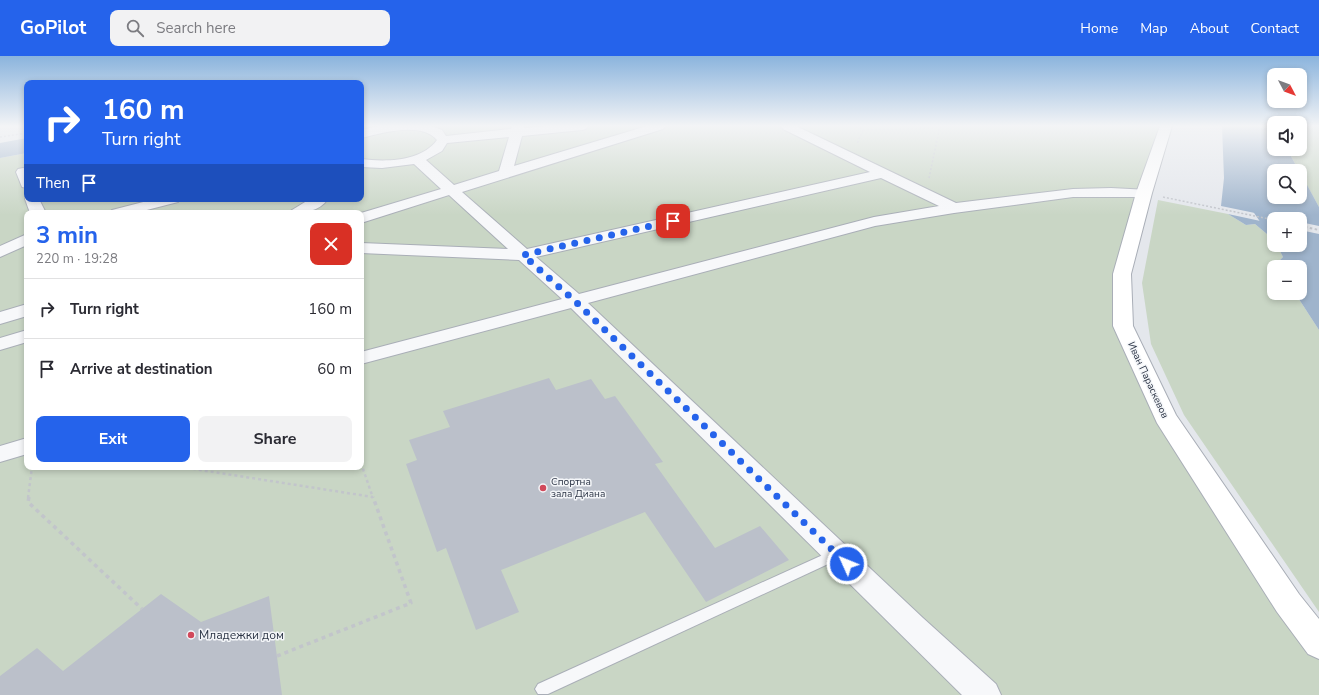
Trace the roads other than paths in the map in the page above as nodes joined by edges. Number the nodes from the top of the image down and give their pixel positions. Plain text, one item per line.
1 (424, 156) edge
2 (510, 156) edge
3 (562, 156) edge
4 (849, 156) edge
5 (1161, 156) edge
6 (417, 159) junction
7 (364, 162) edge
8 (382, 164) junction
9 (506, 173) junction
10 (883, 173) junction
11 (364, 174) edge
12 (451, 190) junction
13 (1154, 195) junction
14 (161, 202) edge
15 (316, 202) edge
16 (954, 208) junction
17 (129, 210) edge
18 (301, 210) edge
19 (364, 217) edge
20 (24, 241) edge
21 (364, 248) edge
22 (0, 252) edge
23 (523, 255) junction
24 (575, 301) junction
25 (24, 311) edge
26 (0, 318) edge
27 (24, 337) edge
28 (0, 344) edge
29 (364, 357) edge
30 (0, 442) edge
31 (24, 445) edge
32 (24, 446) edge
33 (0, 454) edge
34 (836, 554) junction
35 (1319, 644) edge
36 (543, 689) dead end
37 (985, 695) edge

1 - 6 street
2 - 9 street
3 - 9 street
4 - 10 street
5 - 13 street, Иван Параскевов
6 - 8 street
6 - 12 street
7 - 8 street
8 - 11 street
9 - 12 street
10 - 16 street
10 - 23 street
12 - 19 street
12 - 23 street
13 - 16 street
13 - 35 street, Иван Параскевов
14 - 17 street
15 - 18 street
16 - 24 street
20 - 22 street
21 - 23 street
23 - 24 street
24 - 29 street
24 - 34 street
25 - 26 street
27 - 28 street
30 - 31 street
32 - 33 street
34 - 36 lane
34 - 37 street

